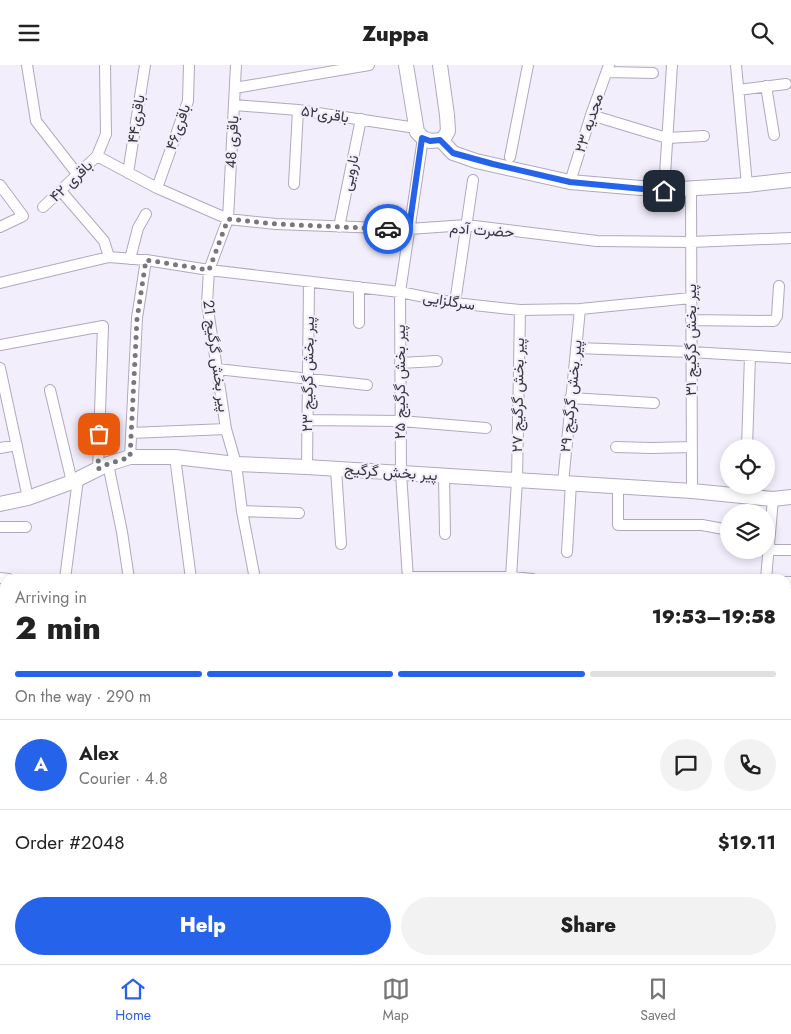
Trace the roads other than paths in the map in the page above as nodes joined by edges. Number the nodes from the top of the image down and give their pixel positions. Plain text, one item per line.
1 (27, 65) edge
2 (104, 65) edge
3 (145, 65) edge
4 (189, 65) edge
5 (236, 65) edge
6 (369, 65) edge
7 (406, 65) edge
8 (440, 65) edge
9 (528, 65) edge
10 (672, 65) edge
11 (736, 65) edge
12 (608, 68) edge
13 (653, 73) dead end
14 (786, 84) dead end
15 (766, 86) junction
16 (235, 88) junction
17 (738, 90) junction
18 (234, 105) junction
19 (298, 110) junction
20 (591, 115) junction
21 (361, 119) junction
22 (419, 133) junction
23 (774, 135) dead end
24 (704, 136) dead end
25 (667, 138) junction
26 (440, 140) junction
27 (97, 156) junction
28 (510, 157) dead end
29 (128, 173) junction
30 (78, 175) junction
31 (473, 180) dead end
32 (791, 180) edge
33 (570, 182) junction
34 (294, 184) dead end
35 (0, 185) edge
36 (747, 185) junction
37 (157, 188) junction
38 (691, 188) junction
39 (61, 191) junction
40 (664, 191) junction
41 (43, 207) dead end
42 (146, 214) dead end
43 (228, 219) junction
44 (466, 225) junction
45 (0, 227) edge
46 (339, 227) junction
47 (409, 229) junction
48 (791, 238) edge
49 (690, 242) junction
50 (109, 257) junction
51 (130, 259) junction
52 (146, 260) junction
53 (209, 270) junction
54 (309, 282) junction
55 (0, 283) edge
56 (779, 286) dead end
57 (359, 287) junction
58 (400, 292) junction
59 (691, 298) junction
60 (455, 303) junction
61 (580, 309) junction
62 (520, 310) junction
63 (691, 320) junction
64 (359, 323) dead end
65 (0, 345) edge
66 (576, 347) junction
67 (691, 352) junction
68 (750, 356) junction
69 (791, 358) edge
70 (437, 361) dead end
71 (400, 363) junction
72 (0, 368) edge
73 (216, 369) junction
74 (308, 379) junction
75 (367, 385) dead end
76 (50, 390) dead end
77 (570, 398) junction
78 (654, 403) dead end
79 (308, 420) junction
80 (401, 421) junction
81 (486, 428) dead end
82 (226, 429) junction
83 (131, 433) junction
84 (747, 439) edge
85 (17, 445) junction
86 (616, 447) dead end
87 (692, 447) junction
88 (0, 448) edge
89 (130, 457) junction
90 (175, 457) junction
91 (236, 464) junction
92 (103, 467) junction
93 (307, 467) junction
94 (336, 469) junction
95 (401, 473) junction
96 (444, 475) junction
97 (75, 480) junction
98 (517, 480) junction
99 (567, 483) junction
100 (618, 486) junction
101 (692, 491) junction
102 (720, 491) edge
103 (756, 494) edge
104 (791, 497) edge
105 (28, 498) junction
106 (773, 499) junction
107 (0, 504) edge
108 (773, 504) edge
109 (242, 511) junction
110 (299, 513) dead end
111 (0, 527) edge
112 (26, 527) dead end
113 (720, 528) edge
114 (445, 533) dead end
115 (341, 544) dead end
116 (775, 545) edge
117 (791, 550) edge
118 (566, 551) dead end
119 (768, 559) edge
120 (66, 574) edge
121 (128, 574) edge
122 (190, 574) edge
123 (255, 574) edge
124 (408, 574) edge
125 (511, 574) edge
126 (766, 574) edge

1 - 30 street
2 - 27 street, باقری ۴۲
3 - 29 street, باقری۴۴
4 - 37 street, باقری۴۶
5 - 16 street, باقری 48
6 - 16 street
7 - 22 street
8 - 26 street
9 - 28 street
10 - 25 street
11 - 17 street
12 - 13 street
12 - 20 street, مجدیه ۲۳
14 - 15 street
15 - 17 street
15 - 23 street
16 - 18 street, باقری 48
17 - 36 street
18 - 19 street, باقری۵۲
18 - 43 street, باقری 48
19 - 21 street, باقری۵۲
19 - 34 street
20 - 25 street
20 - 33 street, مجدیه ۲۳
21 - 22 street, باقری۵۲
21 - 46 street, نارویی
22 - 26 street
22 - 47 street, پیر بخش گرگیج ۲۵
24 - 25 street
25 - 40 street
26 - 33 street
27 - 29 street, حضرت آدم
27 - 30 street, باقری ۴۲
29 - 37 street, حضرت آدم
30 - 39 street, باقری ۴۲
31 - 44 street
32 - 36 street
33 - 40 street
35 - 45 street
36 - 38 street
37 - 43 street, حضرت آدم
38 - 40 street
38 - 49 street, پیر بخش گرگیج ۳۱
39 - 41 street, باقری ۴۲
39 - 50 street
42 - 51 street
43 - 46 street, حضرت آدم
43 - 53 street, پیر بخش گرگیج 21
44 - 47 street, حضرت آدم
44 - 49 street, حضرت آدم
44 - 60 street
46 - 47 street, حضرت آدم
47 - 58 street, پیر بخش گرگیج ۲۵
48 - 49 street, حضرت آدم
49 - 59 street, پیر بخش گرگیج ۳۱
50 - 51 street, سرگلزایی
50 - 55 street, سرگلزایی
51 - 52 street, سرگلزایی
52 - 53 street, سرگلزایی
52 - 83 street
53 - 54 street, سرگلزایی
53 - 73 street, پیر بخش گرگیج 21
54 - 57 street, سرگلزایی
54 - 74 street, پیر بخش گرگیج ۲۳
56 - 63 street
57 - 58 street, سرگلزایی
57 - 64 street
58 - 60 street, سرگلزایی
58 - 71 street, پیر بخش گرگیج ۲۵
59 - 61 street, سرگلزایی
59 - 63 street, پیر بخش گرگیج ۳۱
60 - 62 street, سرگلزایی
61 - 62 street, سرگلزایی
61 - 66 street, پیر بخش گرگیج ۲۹
62 - 98 street, پیر بخش گرگیج ۲۷
63 - 67 street, پیر بخش گرگیج ۳۱
65 - 92 street
66 - 67 street
66 - 77 street, پیر بخش گرگیج ۲۹
67 - 68 street
67 - 87 street, پیر بخش گرگیج ۳۱
68 - 69 street
68 - 84 street
70 - 71 street
71 - 80 street, پیر بخش گرگیج ۲۵
72 - 85 street
73 - 74 street
73 - 82 street, پیر بخش گرگیج 21
74 - 75 street
74 - 79 street, پیر بخش گرگیج ۲۳
76 - 97 street
77 - 78 street
77 - 99 street, پیر بخش گرگیج ۲۹
79 - 80 street
79 - 93 street, پیر بخش گرگیج ۲۳
80 - 81 street
80 - 95 street, پیر بخش گرگیج ۲۵
82 - 83 street
82 - 91 street, پیر بخش گرگیج 21
83 - 89 street
85 - 88 street
85 - 105 street
86 - 87 street
87 - 101 street, پیر بخش گرگیج ۳۱
89 - 90 street, پیر بخش گرگیج
89 - 92 street, پیر بخش گرگیج
90 - 91 street, پیر بخش گرگیج
90 - 122 street
91 - 93 street, پیر بخش گرگیج
91 - 109 street, پیر بخش گرگیج 21
92 - 97 street, پیر بخش گرگیج
92 - 121 street
93 - 94 street, پیر بخش گرگیج
94 - 95 street, پیر بخش گرگیج
94 - 115 street
95 - 96 street, پیر بخش گرگیج
95 - 124 street, پیر بخش گرگیج ۲۵
96 - 98 street, پیر بخش گرگیج
96 - 114 street
97 - 105 street, پیر بخش گرگیج
97 - 120 street
98 - 99 street, پیر بخش گرگیج
98 - 125 street, پیر بخش گرگیج ۲۷
99 - 100 street, پیر بخش گرگیج
99 - 118 street, پیر بخش گرگیج ۲۹
100 - 101 street, پیر بخش گرگیج
100 - 113 street
101 - 102 street, پیر بخش گرگیج
103 - 106 street, پیر بخش گرگیج
104 - 106 street, پیر بخش گرگیج
105 - 107 street, پیر بخش گرگیج
106 - 108 street
109 - 110 street
109 - 123 street, پیر بخش گرگیج 21
111 - 112 street
116 - 117 street
119 - 126 street

